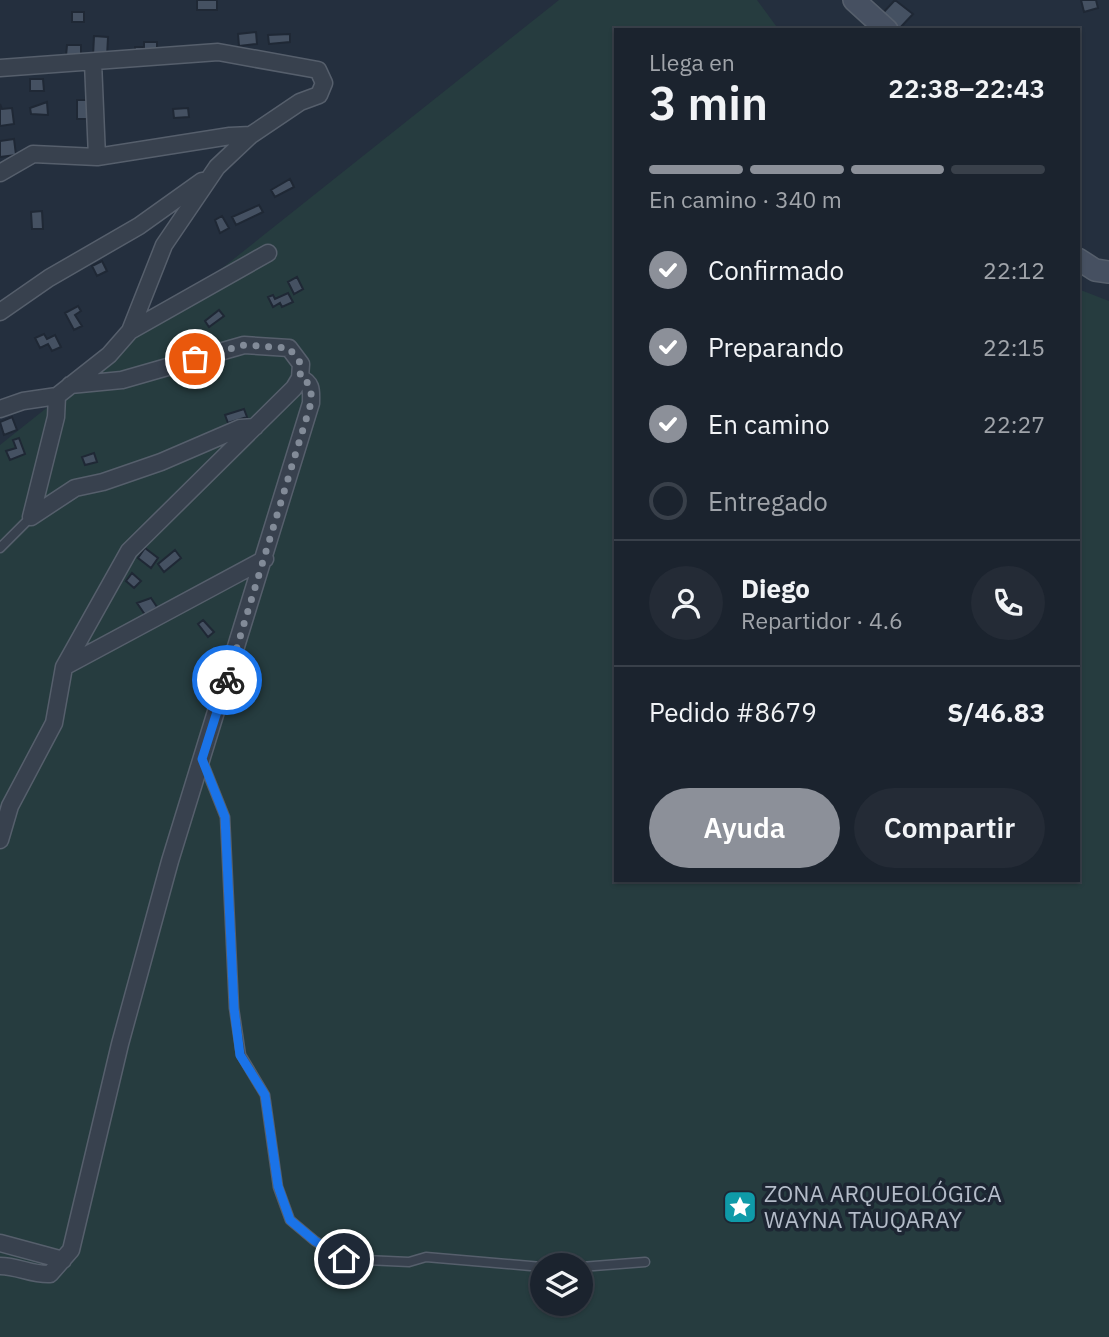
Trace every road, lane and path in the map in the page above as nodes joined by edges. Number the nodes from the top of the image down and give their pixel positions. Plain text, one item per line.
1 (854, 0) edge
2 (885, 28) edge
3 (93, 62) junction
4 (0, 68) edge
5 (251, 135) junction
6 (97, 157) junction
7 (0, 173) edge
8 (207, 178) junction
9 (268, 253) dead end
10 (1080, 260) edge
11 (1109, 272) edge
12 (0, 312) edge
13 (130, 331) junction
14 (300, 378) junction
15 (70, 385) junction
16 (57, 396) junction
17 (0, 409) edge
18 (254, 427) junction
19 (31, 517) junction
20 (0, 548) edge
21 (265, 559) junction
22 (64, 667) junction
23 (202, 759) junction
24 (0, 840) edge
25 (0, 1243) edge
26 (63, 1260) junction
27 (645, 1262) dead end
28 (0, 1266) edge
29 (593, 1266) edge
30 (530, 1267) edge

1 - 2 main road
3 - 4 street
3 - 5 street
3 - 6 street
5 - 6 street
5 - 8 street
6 - 7 street
8 - 12 street
8 - 13 street
9 - 13 street
10 - 11 main road
13 - 15 street
14 - 15 street
14 - 18 street
14 - 21 street
15 - 16 street
16 - 17 street
16 - 19 street
18 - 19 street
18 - 22 street
19 - 20 lane
21 - 22 street
21 - 23 street
22 - 24 street
23 - 26 street
23 - 30 lane
25 - 26 street
26 - 28 street
27 - 29 lane

